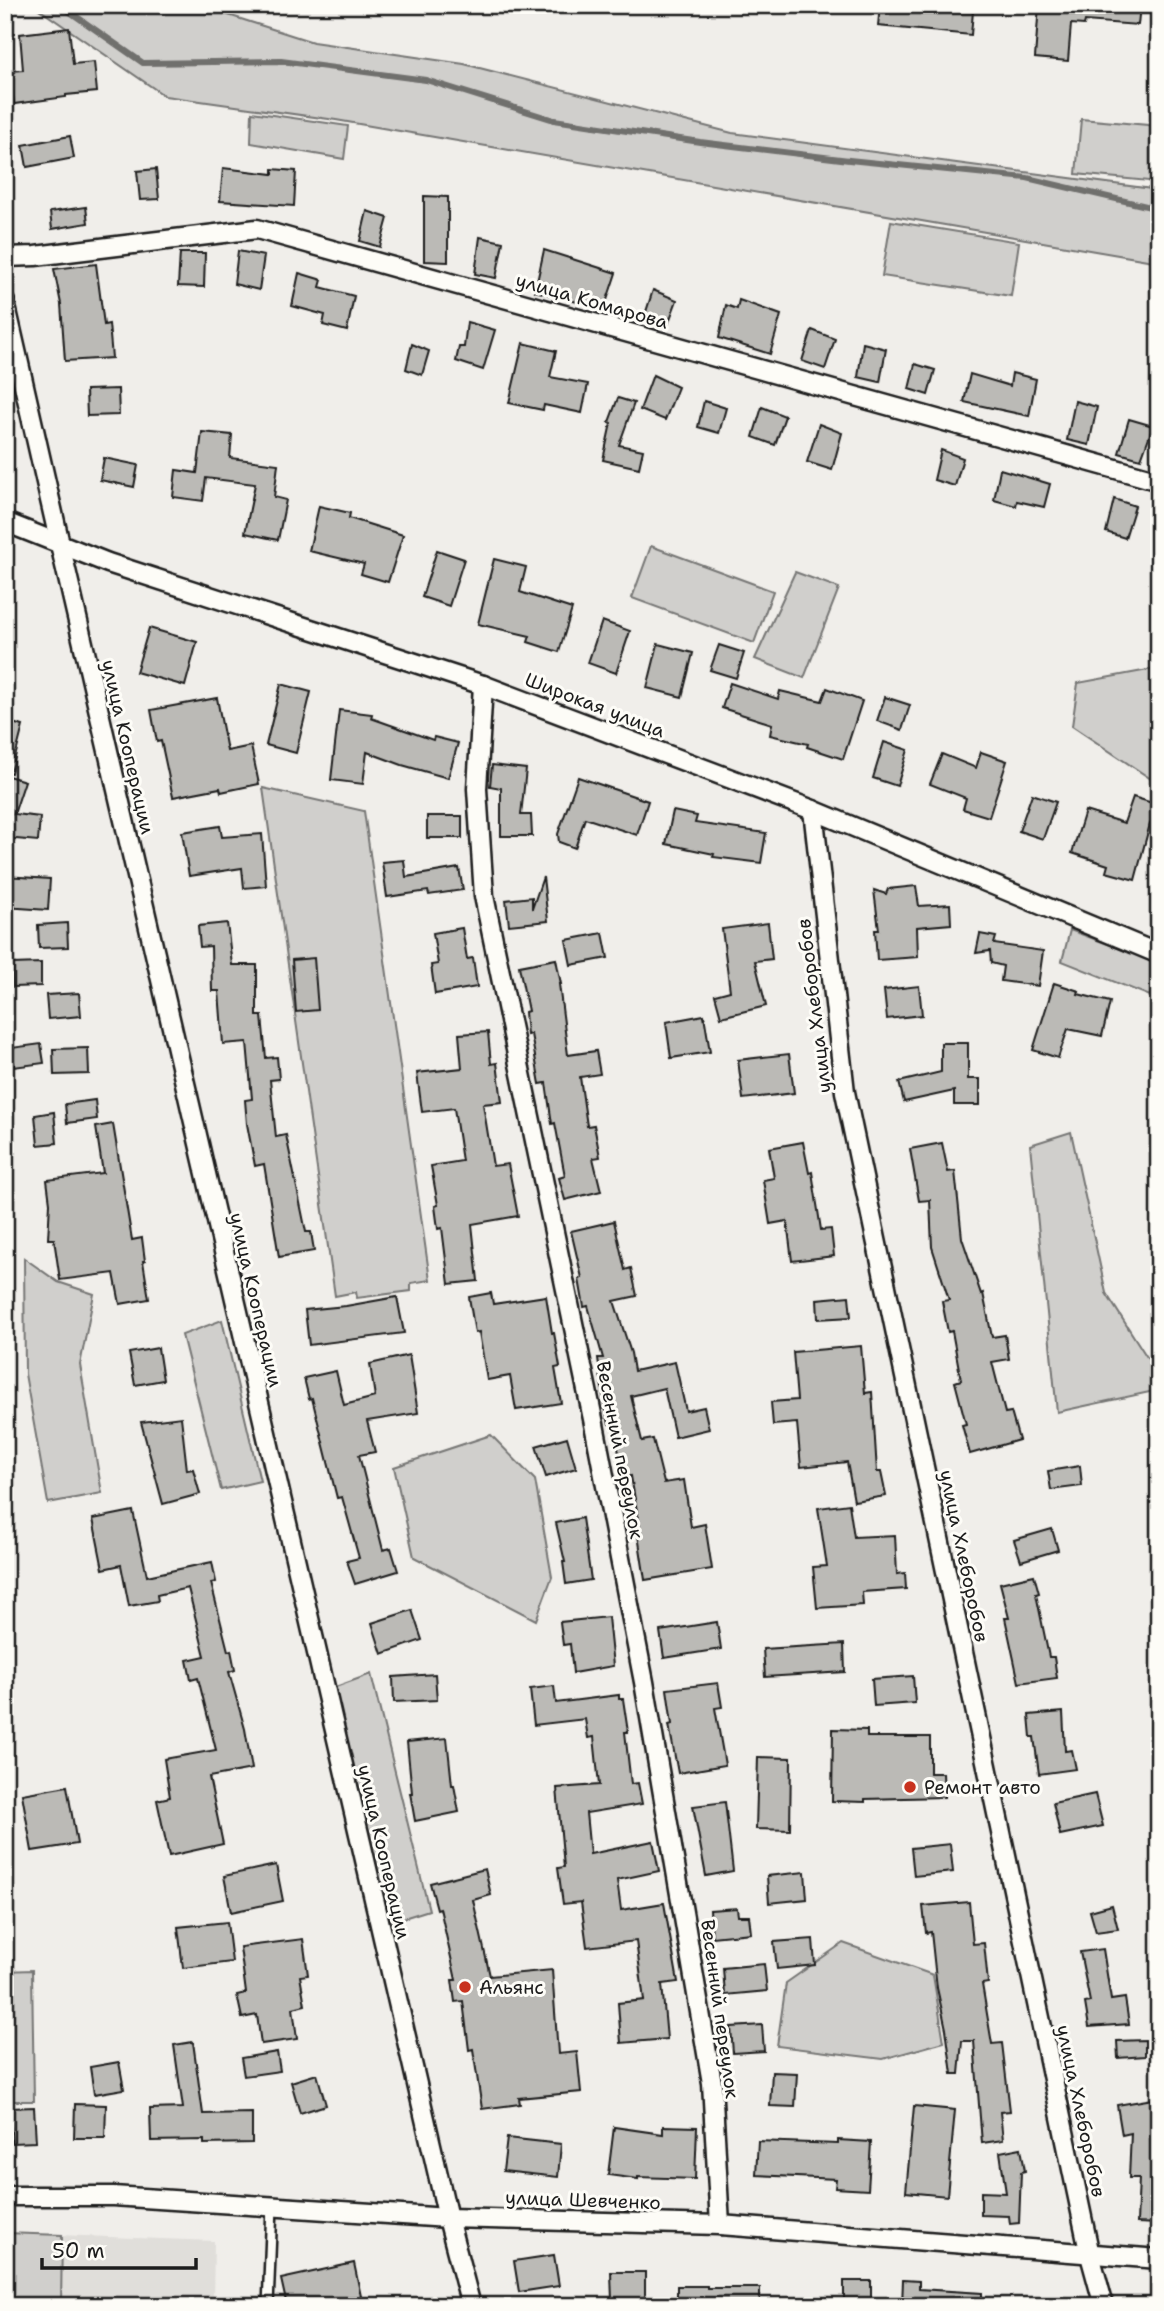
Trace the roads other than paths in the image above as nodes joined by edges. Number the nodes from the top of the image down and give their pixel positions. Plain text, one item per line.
1 (5, 257) edge
2 (5, 302) edge
3 (1159, 481) edge
4 (5, 522) edge
5 (60, 544) junction
6 (483, 685) junction
7 (813, 810) junction
8 (1159, 954) edge
9 (5, 2196) edge
10 (272, 2206) junction
11 (447, 2218) junction
12 (720, 2225) junction
13 (1090, 2255) junction
14 (1159, 2259) edge
15 (268, 2306) edge
16 (471, 2306) edge
17 (1104, 2306) edge

1 - 3 street, улица Комарова
2 - 5 street, улица Кооперации
4 - 5 street, Широкая улица
5 - 6 street, Широкая улица
5 - 11 street, улица Кооперации
6 - 7 street, Широкая улица
6 - 12 street, Весенний переулок
7 - 8 street, Широкая улица
7 - 13 street, улица Хлеборобов
9 - 10 street, улица Шевченко
10 - 11 street, улица Шевченко
10 - 15 lane
11 - 12 street, улица Шевченко
11 - 16 street, улица Кооперации
12 - 13 street, улица Шевченко
13 - 14 street, улица Шевченко
13 - 17 street, улица Хлеборобов

